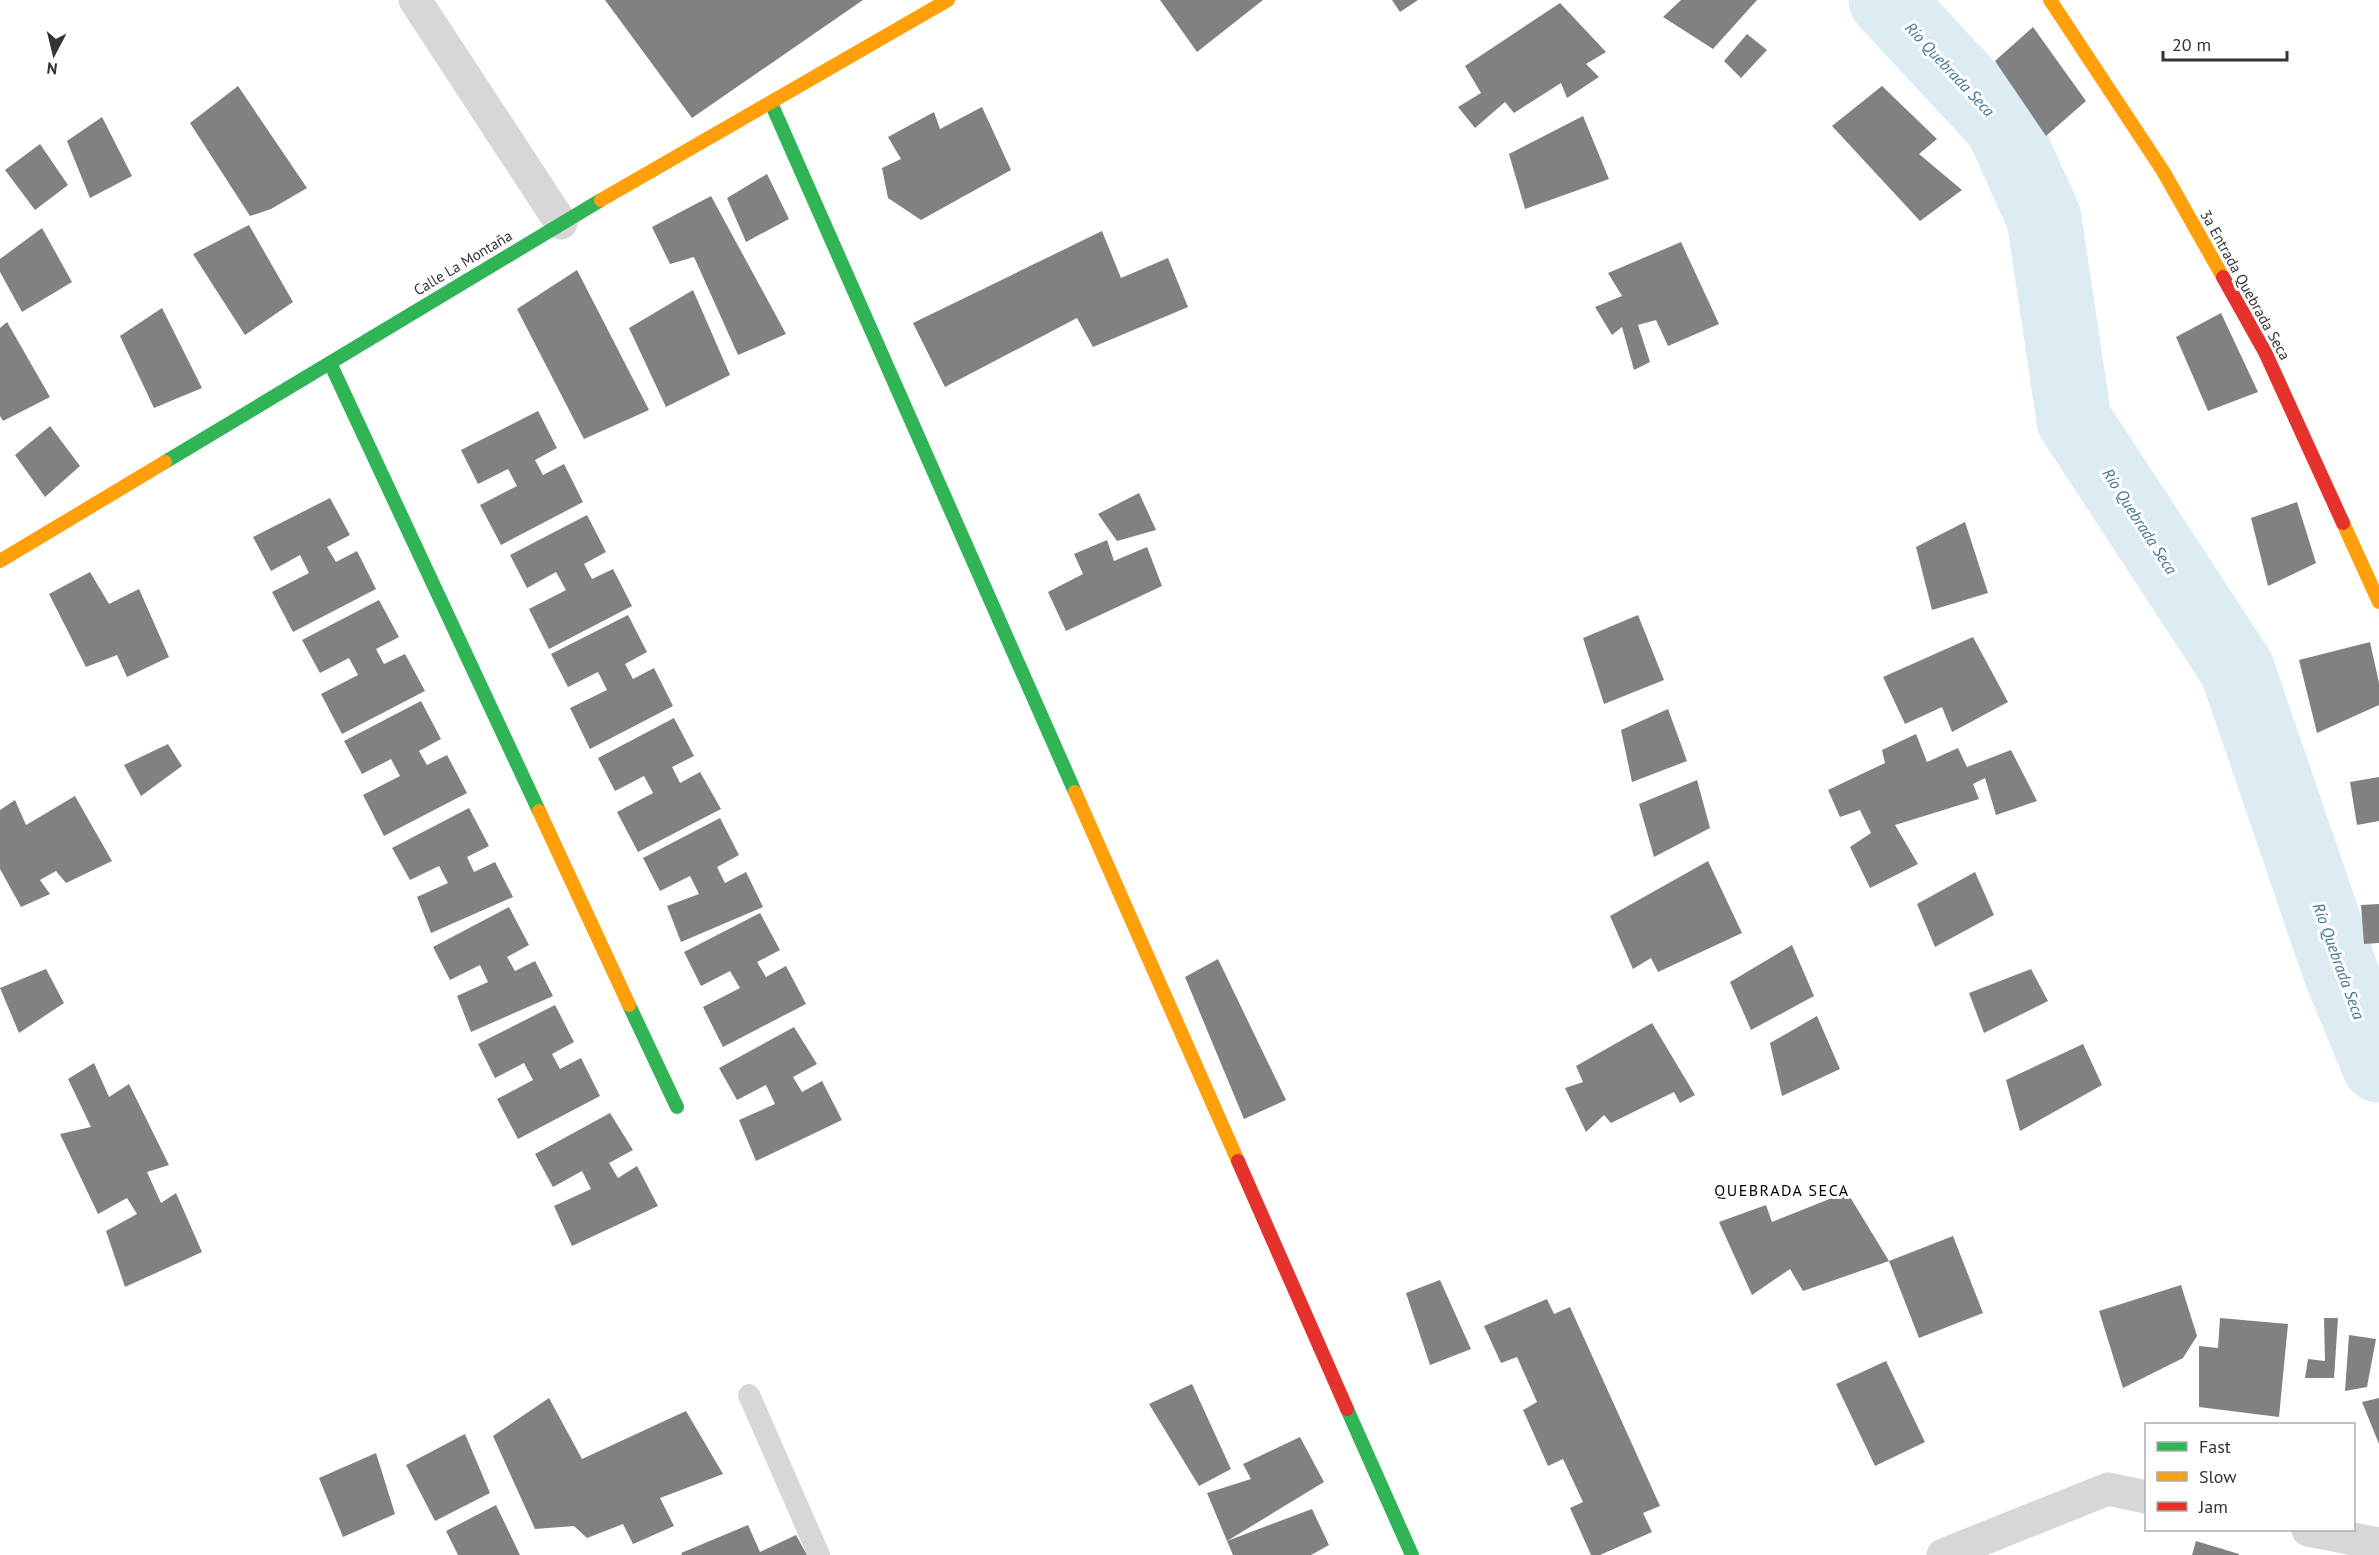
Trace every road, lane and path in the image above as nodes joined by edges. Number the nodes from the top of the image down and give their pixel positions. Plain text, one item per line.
1 (415, 0) edge
2 (948, 0) edge
3 (2050, 0) edge
4 (771, 103) junction
5 (561, 223) junction
6 (330, 363) junction
7 (0, 561) edge
8 (2379, 602) edge
9 (677, 1107) dead end
10 (749, 1395) dead end
11 (2145, 1497) edge
12 (2313, 1531) edge
13 (2379, 1544) edge
14 (819, 1555) edge
15 (1412, 1555) edge
16 (1943, 1555) edge

1 - 5 street
2 - 4 street, Calle La Montaña
3 - 8 street, 3a Entrada Quebrada Seca
4 - 5 street, Calle La Montaña
4 - 15 street
5 - 6 street, Calle La Montaña
6 - 7 street, Calle La Montaña
6 - 9 street
10 - 14 lane
11 - 16 street
12 - 13 street

